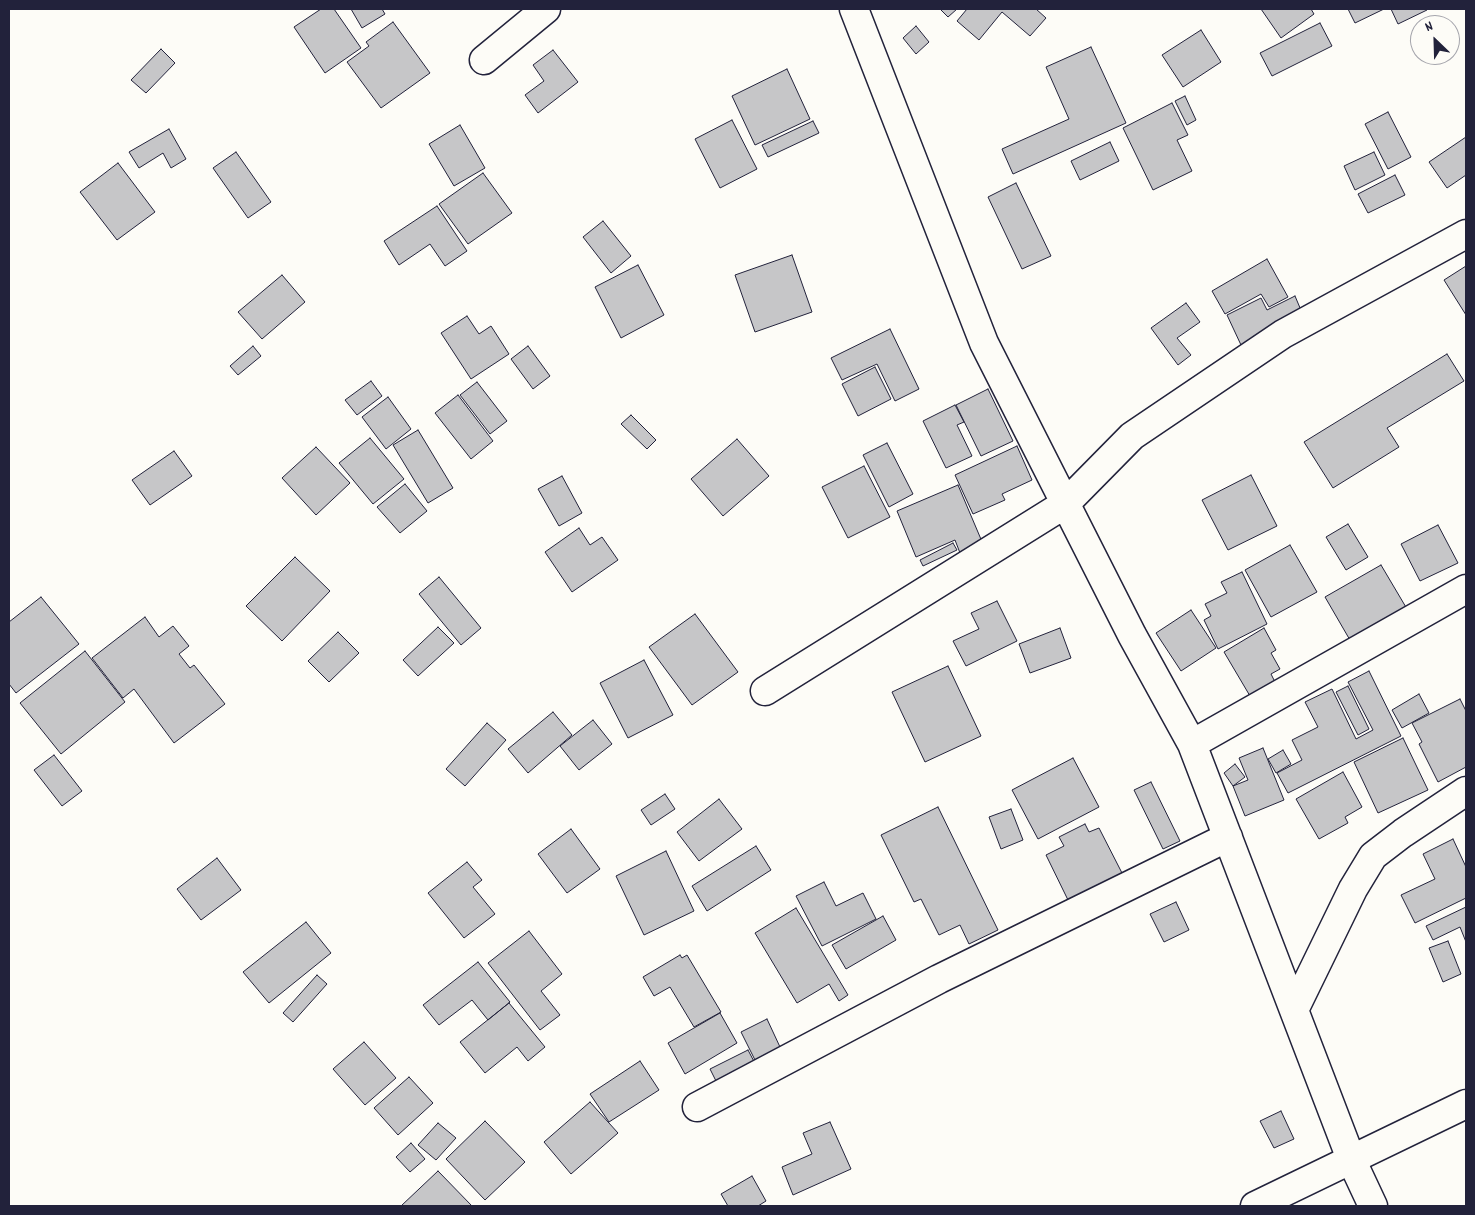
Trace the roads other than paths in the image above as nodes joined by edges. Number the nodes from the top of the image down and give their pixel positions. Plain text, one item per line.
1 (546, 9) edge
2 (854, 9) edge
3 (484, 60) dead end
4 (1466, 234) edge
5 (1065, 504) junction
6 (1466, 589) edge
7 (765, 691) dead end
8 (1192, 744) junction
9 (1466, 791) edge
10 (1228, 837) junction
11 (1294, 1010) junction
12 (1466, 1104) edge
13 (697, 1106) dead end
14 (1351, 1159) junction
15 (1256, 1206) edge
16 (1373, 1206) edge

1 - 3 street
2 - 5 street
4 - 5 street
5 - 7 street
5 - 8 street
6 - 8 street
8 - 10 street
9 - 11 street
10 - 11 street
10 - 13 street
11 - 14 street
12 - 14 street
14 - 15 street
14 - 16 street

